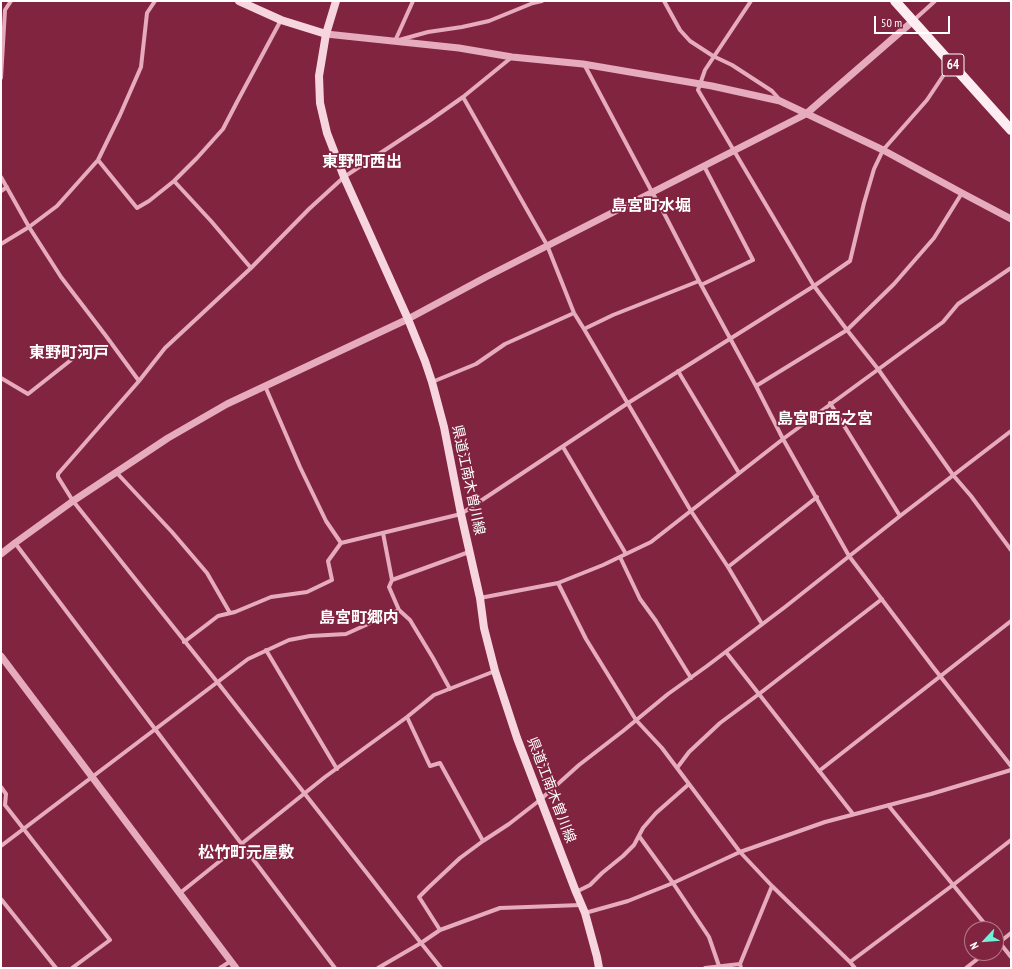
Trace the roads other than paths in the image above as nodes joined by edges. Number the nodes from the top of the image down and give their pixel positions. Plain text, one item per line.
1 (11, 1) edge
2 (156, 1) edge
3 (239, 1) edge
4 (336, 1) edge
5 (413, 1) edge
6 (542, 1) edge
7 (664, 1) edge
8 (752, 1) edge
9 (896, 1) edge
10 (935, 1) edge
11 (256, 5) edge
12 (3, 10) edge
13 (281, 20) junction
14 (913, 20) junction
15 (326, 34) junction
16 (394, 41) junction
17 (713, 56) junction
18 (512, 57) junction
19 (584, 64) junction
20 (952, 64) junction
21 (1, 78) edge
22 (700, 84) junction
23 (463, 98) junction
24 (780, 101) junction
25 (806, 114) junction
26 (1011, 130) edge
27 (733, 150) junction
28 (884, 150) junction
29 (98, 160) junction
30 (704, 166) junction
31 (1, 177) edge
32 (344, 177) junction
33 (174, 181) junction
34 (7, 187) junction
35 (1, 191) edge
36 (652, 192) junction
37 (962, 193) junction
38 (1011, 218) edge
39 (29, 227) junction
40 (1, 244) edge
41 (547, 246) junction
42 (251, 268) junction
43 (1011, 268) edge
44 (699, 281) junction
45 (701, 285) junction
46 (814, 286) junction
47 (574, 313) junction
48 (408, 319) junction
49 (584, 329) junction
50 (847, 330) junction
51 (730, 338) junction
52 (71, 360) dead end
53 (878, 369) junction
54 (678, 371) junction
55 (1, 378) edge
56 (139, 381) junction
57 (432, 382) junction
58 (266, 386) junction
59 (756, 386) junction
60 (628, 403) junction
61 (830, 403) junction
62 (1011, 431) edge
63 (783, 439) junction
64 (563, 447) junction
65 (116, 472) junction
66 (739, 473) junction
67 (953, 475) junction
68 (817, 497) junction
69 (73, 501) junction
70 (691, 511) junction
71 (461, 514) junction
72 (900, 516) junction
73 (383, 533) junction
74 (15, 543) junction
75 (341, 543) junction
76 (1011, 550) edge
77 (469, 552) junction
78 (1, 554) edge
79 (626, 554) junction
80 (850, 556) junction
81 (620, 557) junction
82 (728, 567) junction
83 (392, 580) junction
84 (558, 583) junction
85 (480, 598) junction
86 (882, 599) junction
87 (399, 610) junction
88 (230, 613) junction
89 (1011, 621) edge
90 (762, 624) junction
91 (184, 642) junction
92 (266, 650) junction
93 (726, 652) junction
94 (1, 656) edge
95 (495, 671) junction
96 (940, 676) junction
97 (691, 678) junction
98 (218, 683) junction
99 (450, 689) junction
100 (759, 694) junction
101 (407, 717) junction
102 (636, 720) junction
103 (155, 729) junction
104 (1011, 766) edge
105 (677, 768) junction
106 (337, 769) junction
107 (1011, 770) edge
108 (819, 771) junction
109 (92, 778) junction
110 (689, 784) junction
111 (1, 787) edge
112 (304, 794) junction
113 (540, 800) junction
114 (888, 805) junction
115 (853, 814) junction
116 (24, 828) junction
117 (639, 836) junction
118 (1011, 840) edge
119 (483, 841) junction
120 (242, 844) junction
121 (1, 846) edge
122 (740, 852) junction
123 (673, 883) junction
124 (953, 885) junction
125 (772, 886) junction
126 (576, 892) junction
127 (180, 893) junction
128 (1, 899) edge
129 (581, 905) junction
130 (585, 913) junction
131 (982, 921) edge
132 (440, 930) junction
133 (420, 943) junction
134 (231, 961) junction
135 (975, 961) edge
136 (850, 962) junction
137 (719, 966) junction
138 (740, 966) edge
139 (56, 968) edge
140 (72, 968) edge
141 (220, 968) edge
142 (236, 968) edge
143 (335, 968) edge
144 (378, 968) edge
145 (441, 968) edge
146 (599, 968) edge
147 (705, 968) edge
148 (855, 968) edge
149 (966, 968) edge

1 - 12 street
2 - 29 street
3 - 11 main road
4 - 15 main road, 県道江南木曽川線
5 - 16 street
6 - 16 street
7 - 17 street
8 - 17 street
9 - 14 main road, 64
10 - 14 street
11 - 13 main road
12 - 21 street
13 - 15 main road
13 - 33 street
14 - 20 main road, 64
14 - 25 street
15 - 16 street
15 - 32 main road, 県道江南木曽川線
16 - 18 street
17 - 22 street
17 - 24 street
18 - 19 street
18 - 23 street
19 - 22 street
19 - 36 street
20 - 26 main road, 64
20 - 28 street
22 - 24 street
22 - 27 street
23 - 32 street
23 - 41 street
24 - 25 street
25 - 27 street
25 - 28 street
27 - 30 street
27 - 46 street
28 - 37 street
28 - 46 street
29 - 33 street
29 - 39 street
30 - 36 street
30 - 45 street
31 - 34 street
32 - 42 street
32 - 48 main road, 県道江南木曽川線
33 - 42 street
34 - 35 street
34 - 39 street
36 - 41 street
36 - 44 street
37 - 38 street
37 - 50 street
39 - 40 street
39 - 56 street
41 - 47 street
41 - 48 street
42 - 56 street
43 - 53 street
44 - 45 street
44 - 49 street
45 - 51 street
46 - 50 street
46 - 51 street
47 - 49 street
47 - 57 street
48 - 57 main road, 県道江南木曽川線
48 - 58 street
49 - 60 street
50 - 53 street
50 - 59 street
51 - 54 street
51 - 59 street
52 - 55 street
53 - 61 street
53 - 67 street
54 - 60 street
54 - 66 street
56 - 69 street
57 - 71 main road, 県道江南木曽川線
58 - 65 street
58 - 75 street
59 - 63 street
60 - 64 street
60 - 70 street
61 - 63 street
61 - 72 street
62 - 67 street
63 - 66 street
63 - 68 street
64 - 71 street
64 - 79 street
65 - 69 street
65 - 88 street
66 - 70 street
67 - 72 street
67 - 76 street
68 - 80 street
68 - 82 street
69 - 74 street
69 - 91 street
70 - 79 street
70 - 82 street
71 - 73 street
71 - 77 main road, 県道江南木曽川線
72 - 80 street
73 - 75 street
73 - 83 street
74 - 78 street
74 - 103 street
75 - 88 street
77 - 83 street
77 - 85 main road, 県道江南木曽川線
79 - 81 street
80 - 86 street
80 - 90 street
81 - 84 street
81 - 97 street
82 - 90 street
83 - 87 street
84 - 85 street
84 - 102 street
85 - 95 main road, 県道江南木曽川線
86 - 96 street
86 - 100 street
87 - 92 street
87 - 99 street
88 - 91 street
89 - 96 street
90 - 93 street
91 - 98 street
92 - 98 street
92 - 106 street
93 - 97 street
93 - 100 street
94 - 109 street
95 - 99 street
95 - 113 main road, 県道江南木曽川線
96 - 104 street
96 - 108 street
97 - 102 street
98 - 103 street
98 - 112 street
99 - 101 street
100 - 105 street
100 - 108 street
101 - 106 street
101 - 119 street
102 - 105 street
102 - 113 street
103 - 109 street
103 - 120 street
105 - 110 street
106 - 112 street
107 - 114 street
108 - 115 street
109 - 116 street
109 - 127 street
110 - 117 street
110 - 122 street
111 - 116 street
112 - 120 street
112 - 133 street
113 - 119 street
113 - 126 main road, 県道江南木曽川線
114 - 115 street
114 - 124 street
115 - 122 street
116 - 121 street
116 - 140 street
117 - 123 street
117 - 126 street
118 - 124 street
119 - 132 street
120 - 127 street
120 - 143 street
122 - 123 street
122 - 125 street
123 - 130 street
123 - 137 street
124 - 131 street
124 - 136 street
125 - 136 street
125 - 138 street
126 - 129 main road, 県道江南木曽川線
127 - 134 street
128 - 139 street
129 - 130 main road, 県道江南木曽川線
129 - 132 street
130 - 146 main road, 県道江南木曽川線
132 - 133 street
133 - 144 street
133 - 145 street
134 - 141 street
134 - 142 street
135 - 149 street
136 - 148 street
137 - 138 street
137 - 147 street

